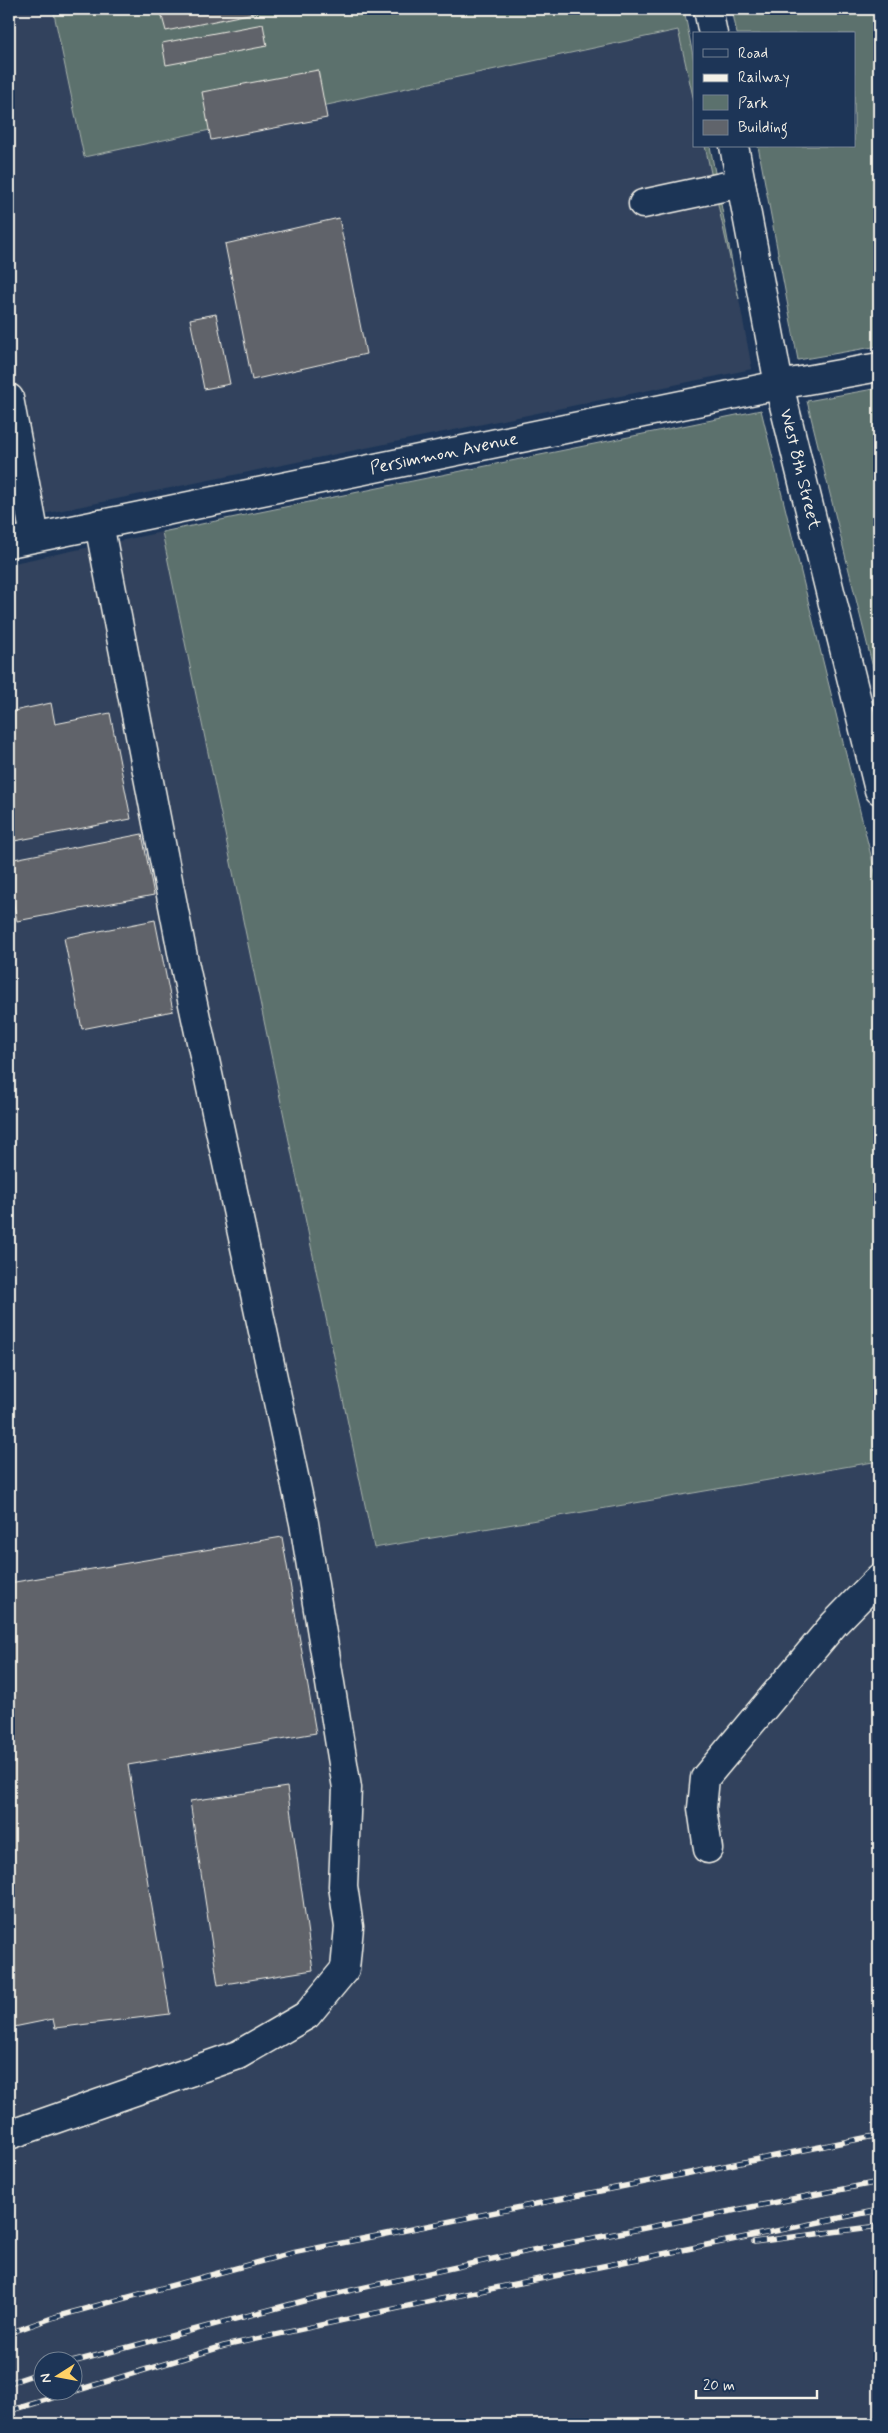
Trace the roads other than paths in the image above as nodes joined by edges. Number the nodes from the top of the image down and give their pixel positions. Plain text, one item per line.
1 (708, 9) edge
2 (713, 32) edge
3 (734, 148) edge
4 (741, 183) junction
5 (643, 204) dead end
6 (879, 367) edge
7 (779, 385) junction
8 (9, 398) edge
9 (99, 524) junction
10 (36, 537) junction
11 (9, 542) edge
12 (879, 790) edge
13 (879, 1578) edge
14 (708, 1849) dead end
15 (9, 2135) edge

1 - 2 street
3 - 4 street, West 8th Street
4 - 5 street
4 - 7 street, West 8th Street
6 - 7 street, Persimmon Avenue
7 - 9 street, Persimmon Avenue
7 - 12 street, West 8th Street
8 - 10 street
9 - 10 street, Persimmon Avenue
9 - 15 street
10 - 11 street, Persimmon Avenue
13 - 14 street

